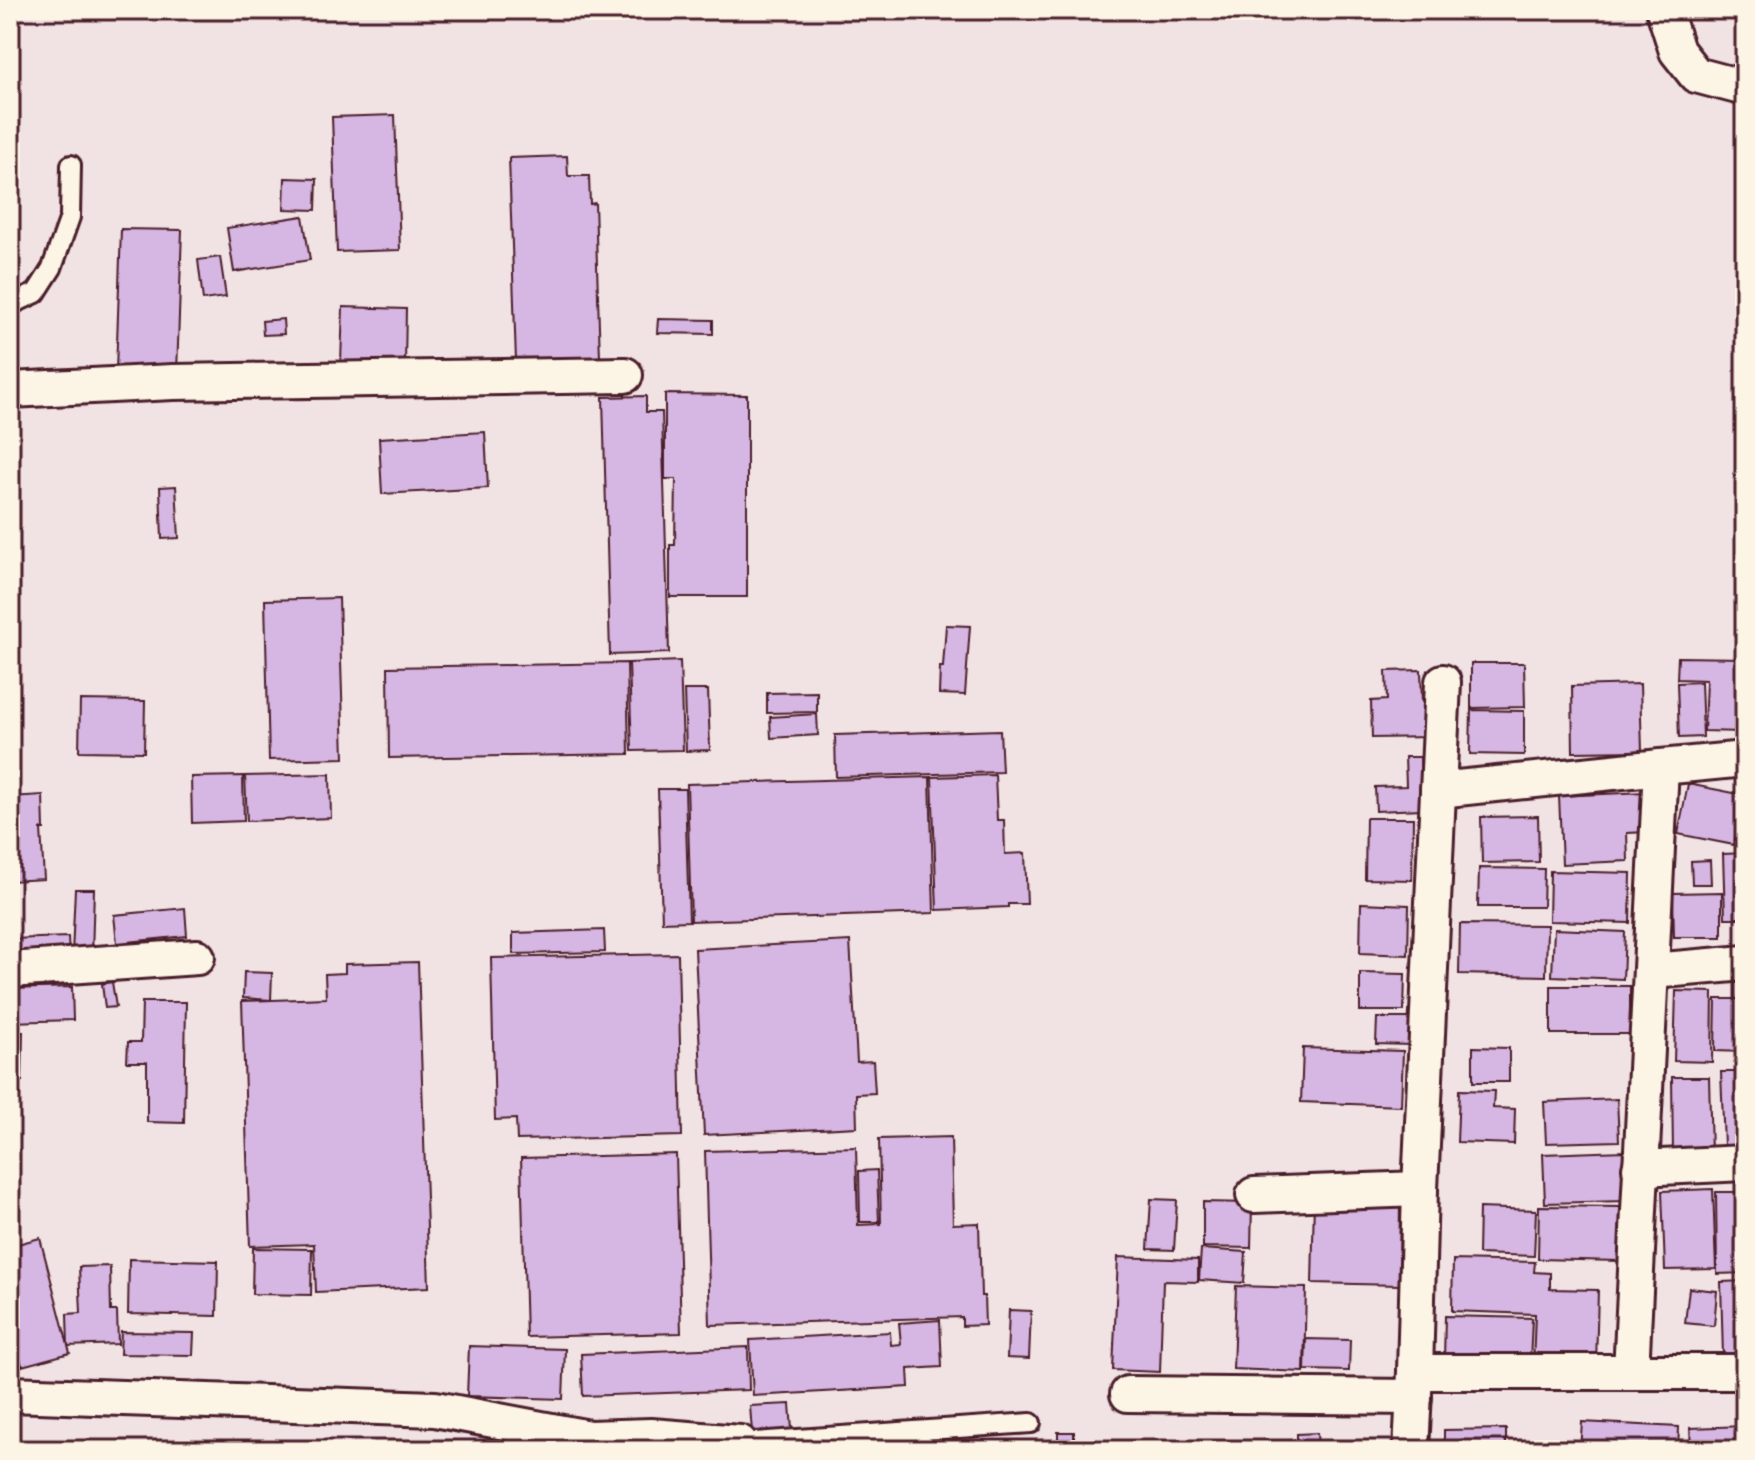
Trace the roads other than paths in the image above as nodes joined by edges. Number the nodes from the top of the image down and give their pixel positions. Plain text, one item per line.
1 (1664, 10) edge
2 (1745, 88) edge
3 (71, 165) dead end
4 (10, 305) edge
5 (625, 375) dead end
6 (10, 390) edge
7 (1443, 682) dead end
8 (1745, 759) edge
9 (1661, 767) junction
10 (1438, 790) junction
11 (197, 957) dead end
12 (1745, 963) edge
13 (10, 970) edge
14 (1652, 971) junction
15 (1745, 1163) edge
16 (1640, 1168) junction
17 (1420, 1189) junction
18 (1254, 1195) dead end
19 (1631, 1372) junction
20 (1745, 1372) edge
21 (1414, 1385) junction
22 (10, 1394) edge
23 (1128, 1394) dead end
24 (1031, 1423) dead end
25 (740, 1443) joint
26 (590, 1444) edge
27 (1411, 1450) edge

1 - 2 street
3 - 4 lane
5 - 6 street
7 - 10 street
8 - 9 street
9 - 10 street
9 - 14 street
10 - 17 street
11 - 13 street
12 - 14 street
14 - 16 street
15 - 16 street
16 - 19 street
17 - 18 street
17 - 21 street
19 - 20 street
19 - 21 street
21 - 23 street
21 - 27 street
22 - 26 street
24 - 25 lane
25 - 26 street

